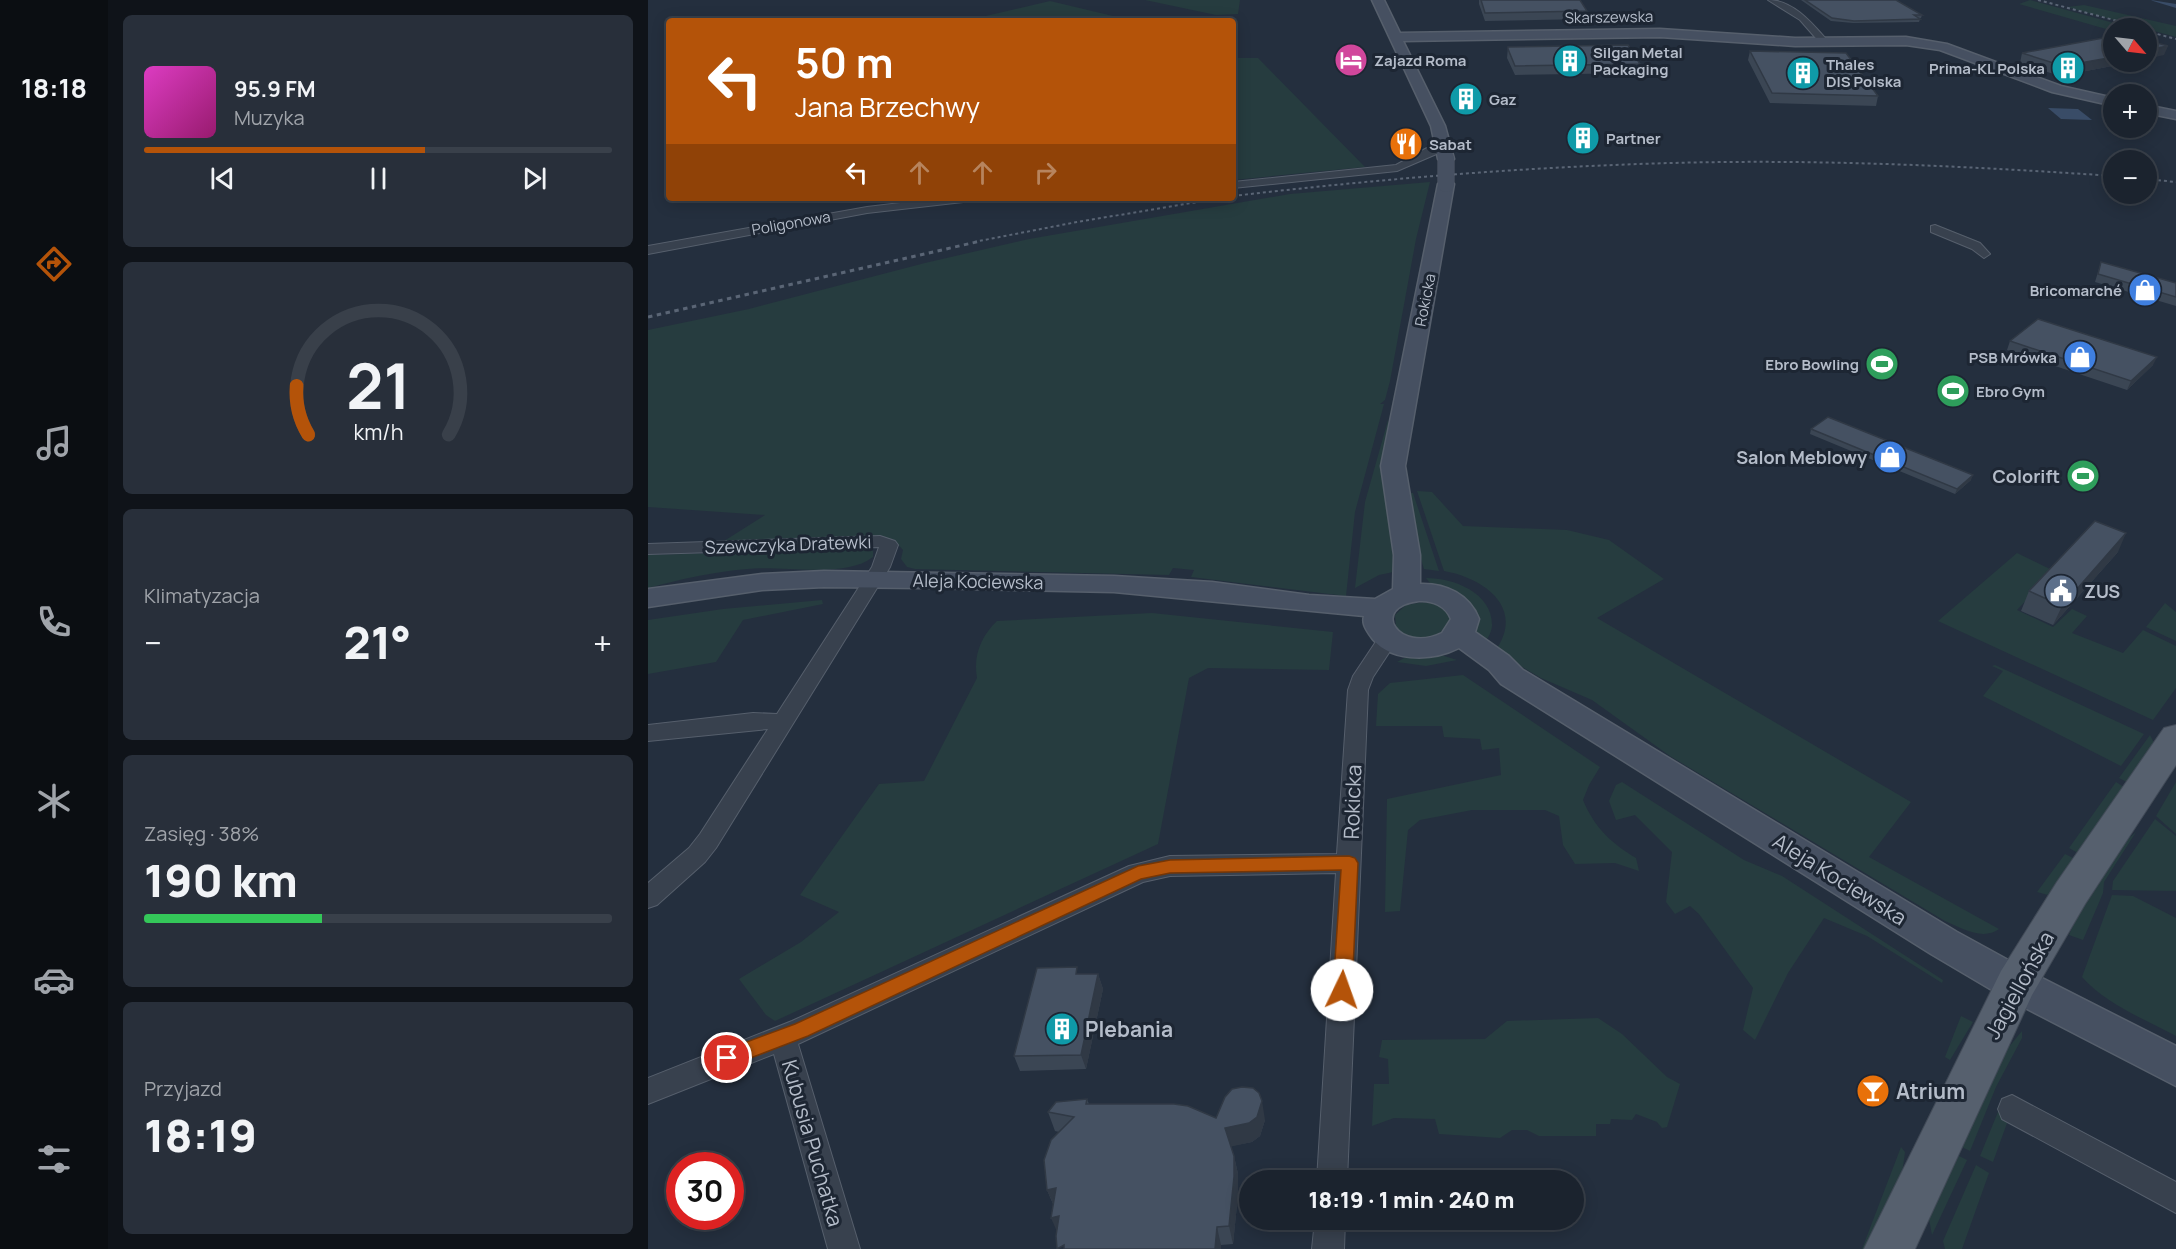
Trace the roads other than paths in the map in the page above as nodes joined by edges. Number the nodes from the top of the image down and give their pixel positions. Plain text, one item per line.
1 (1378, 0) edge
2 (1772, 0) edge
3 (1824, 42) junction
4 (1397, 43) junction
5 (2103, 99) edge
6 (2157, 111) edge
7 (2176, 115) edge
8 (1445, 153) junction
9 (1236, 185) edge
10 (946, 201) edge
11 (1935, 229) dead end
12 (648, 250) edge
13 (1984, 254) dead end
14 (648, 549) edge
15 (873, 579) junction
16 (1417, 593) junction
17 (648, 598) edge
18 (1388, 628) junction
19 (1452, 640) junction
20 (782, 722) junction
21 (648, 733) edge
22 (2176, 737) edge
23 (1349, 863) junction
24 (648, 898) edge
25 (2016, 984) junction
26 (783, 1038) junction
27 (2176, 1067) edge
28 (648, 1091) edge
29 (2012, 1109) dead end
30 (1333, 1170) edge
31 (2176, 1198) edge
32 (1329, 1230) edge
33 (1901, 1244) edge
34 (844, 1249) edge
35 (1328, 1249) edge

1 - 4 street, Rokicka
2 - 3 street
3 - 4 street, Skarszewska
3 - 5 street, Skarszewska
4 - 8 street, Rokicka
6 - 7 street
8 - 9 street
8 - 16 street, Rokicka, bridge
10 - 12 street, Poligonowa
11 - 13 street
14 - 15 street, Szewczyka Dratewki
15 - 17 street, Aleja Kociewska
15 - 18 street, Aleja Kociewska
15 - 20 street
16 - 18 street
16 - 19 street
18 - 19 street
18 - 23 street, Rokicka
19 - 25 street, Aleja Kociewska
20 - 21 street
20 - 24 street
22 - 25 main road, Jagiellońska
23 - 26 street
23 - 30 street, Rokicka
25 - 27 street, Aleja Kociewska
25 - 33 main road, Jagiellońska
26 - 28 street
26 - 34 street, Kubusia Puchatka
29 - 31 street
32 - 35 street

